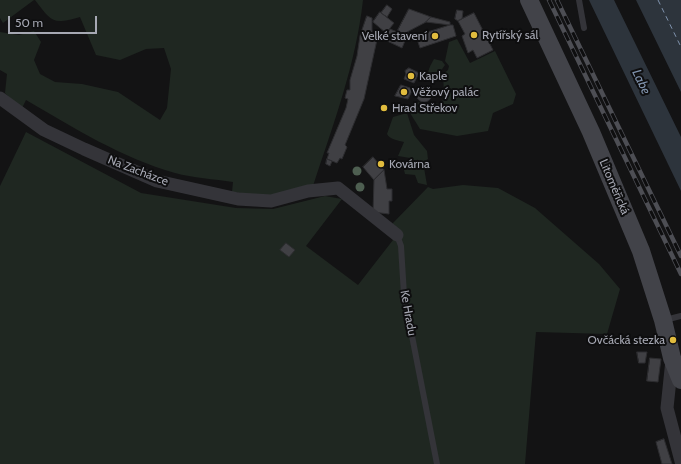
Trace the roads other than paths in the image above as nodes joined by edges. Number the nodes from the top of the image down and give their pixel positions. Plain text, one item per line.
1 (529, 0) edge
2 (580, 0) edge
3 (584, 28) dead end
4 (0, 98) edge
5 (338, 188) joint
6 (397, 235) joint
7 (681, 316) edge
8 (663, 320) junction
9 (672, 358) junction
10 (681, 380) edge
11 (681, 461) edge
12 (437, 464) edge

1 - 8 main road, Litoměřická
2 - 3 lane
4 - 5 street, Na Zacházce
5 - 6 street, Ke Hradu
6 - 12 lane, Ke Hradu
7 - 8 lane
8 - 9 main road, Litoměřická
9 - 10 main road, Litoměřická
9 - 11 street

